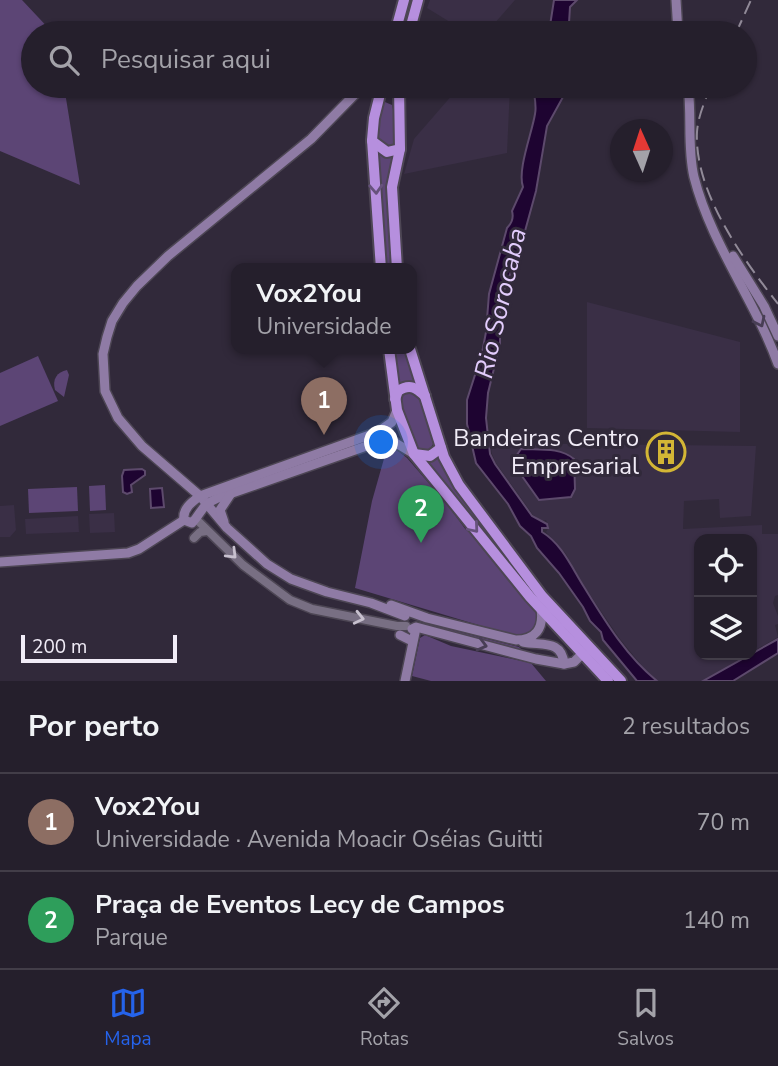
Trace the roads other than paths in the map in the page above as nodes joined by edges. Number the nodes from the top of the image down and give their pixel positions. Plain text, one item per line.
1 (418, 0) edge
2 (676, 0) edge
3 (403, 2) edge
4 (398, 21) edge
5 (412, 21) edge
6 (677, 21) edge
7 (351, 98) edge
8 (379, 98) edge
9 (399, 98) edge
10 (688, 98) edge
11 (377, 104) junction
12 (399, 109) junction
13 (372, 141) junction
14 (400, 149) junction
15 (708, 216) junction
16 (382, 263) edge
17 (397, 263) edge
18 (778, 336) edge
19 (390, 354) edge
20 (412, 354) edge
21 (778, 365) edge
22 (425, 397) junction
23 (396, 405) junction
24 (441, 448) junction
25 (414, 454) junction
26 (188, 486) junction
27 (232, 494) junction
28 (203, 500) junction
29 (191, 503) junction
30 (184, 517) junction
31 (196, 517) junction
32 (226, 527) junction
33 (207, 531) junction
34 (194, 538) dead end
35 (0, 562) edge
36 (551, 621) junction
37 (412, 622) junction
38 (400, 635) dead end
39 (528, 641) junction
40 (412, 643) junction
41 (584, 650) junction
42 (536, 659) junction
43 (564, 664) junction
44 (405, 681) edge
45 (608, 681) edge
46 (621, 681) edge

1 - 5 highway
2 - 6 main road
3 - 4 highway
7 - 26 main road
8 - 11 highway
9 - 12 highway
10 - 15 main road
11 - 12 highway
11 - 13 highway
12 - 14 highway
13 - 14 highway
13 -> 16 highway
14 - 17 highway
15 - 18 main road
15 -> 21 main road
19 - 23 highway
20 - 22 highway
22 - 23 highway
22 - 24 highway
23 - 25 highway
23 - 28 main road
24 - 25 highway
24 - 36 highway
25 - 27 main road
25 -> 36 highway
26 - 28 main road
26 - 29 main road
27 - 28 main road
27 - 32 main road
28 - 29 main road
28 - 31 main road
28 - 32 main road
29 - 30 main road
30 - 31 main road
30 - 35 main road
31 - 33 street
32 - 37 main road
33 - 34 street
33 -> 37 street
36 - 39 main road
36 - 41 highway
37 - 39 main road
37 - 40 main road
37 -> 42 main road
38 - 40 main road
39 - 42 main road
39 - 43 main road
40 - 44 main road
41 - 43 main road
41 - 45 highway
41 - 46 highway
42 - 43 main road

